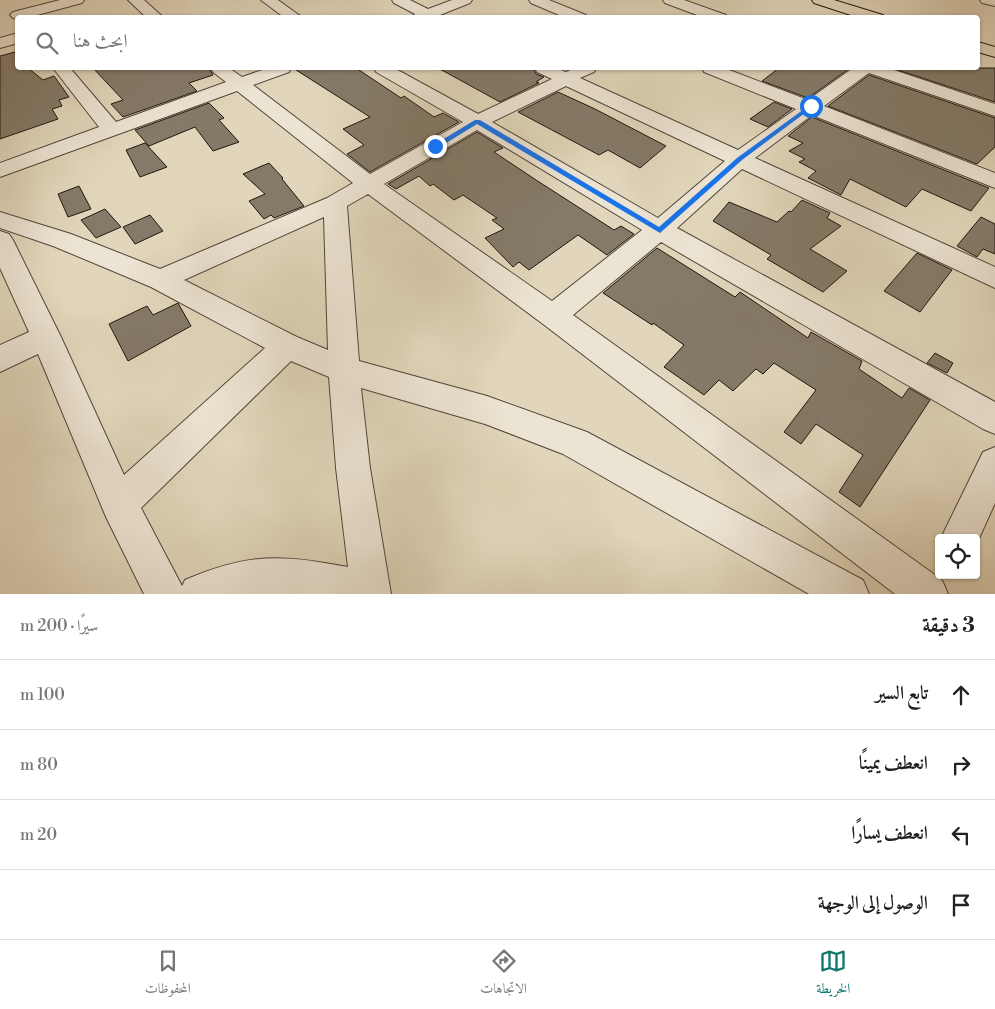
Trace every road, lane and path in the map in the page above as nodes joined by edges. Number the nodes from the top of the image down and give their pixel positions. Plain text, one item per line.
1 (77, 0) edge
2 (268, 0) edge
3 (399, 0) edge
4 (465, 0) edge
5 (536, 0) edge
6 (670, 0) edge
7 (719, 0) edge
8 (819, 0) edge
9 (988, 0) edge
10 (142, 1) edge
11 (995, 2) edge
12 (699, 10) junction
13 (16, 13) edge
14 (154, 15) edge
15 (291, 15) edge
16 (425, 15) edge
17 (429, 15) edge
18 (574, 15) edge
19 (690, 15) edge
20 (713, 15) edge
21 (868, 15) edge
22 (15, 39) edge
23 (0, 43) edge
24 (980, 48) edge
25 (995, 52) edge
26 (63, 70) edge
27 (270, 70) edge
28 (386, 70) edge
29 (548, 70) edge
30 (584, 70) edge
31 (715, 70) edge
32 (861, 70) edge
33 (878, 70) edge
34 (229, 76) edge
35 (566, 78) junction
36 (811, 106) junction
37 (995, 110) edge
38 (478, 122) junction
39 (112, 130) junction
40 (740, 159) junction
41 (0, 170) edge
42 (995, 181) edge
43 (369, 184) junction
44 (336, 203) junction
45 (0, 220) edge
46 (660, 230) junction
47 (0, 240) edge
48 (995, 278) edge
49 (160, 280) junction
50 (553, 316) junction
51 (46, 337) junction
52 (287, 346) junction
53 (0, 359) edge
54 (344, 370) junction
55 (995, 419) edge
56 (995, 464) edge
57 (119, 504) junction
58 (962, 534) edge
59 (940, 579) edge
60 (371, 593) edge
61 (165, 594) edge
62 (199, 594) edge
63 (849, 594) edge
64 (928, 594) edge
65 (933, 594) edge

1 - 13 street
2 - 15 street
3 - 16 street
4 - 17 street
5 - 18 street
6 - 12 street
7 - 12 street
8 - 21 main road
9 - 11 street
10 - 14 street
12 - 19 street
12 - 20 street
22 - 23 street
24 - 25 main road
26 - 39 street
27 - 34 street
28 - 38 street
29 - 35 street
30 - 35 street
31 - 36 street
32 - 36 street
33 - 37 street
34 - 39 street
34 - 43 street
35 - 38 street
35 - 40 street
36 - 40 street
36 - 42 street
38 - 43 street
38 - 46 street
39 - 41 street
40 - 46 street
40 - 48 street
43 - 44 street
43 - 50 street
44 - 49 street
44 - 54 street
45 - 49 street
46 - 50 street
46 - 55 street
47 - 51 street
49 - 52 street
50 - 64 street
51 - 53 street
51 - 57 street
52 - 54 street
52 - 57 street
54 - 60 street
54 - 63 street
56 - 58 street
57 - 61 street
59 - 65 street
60 - 62 street

